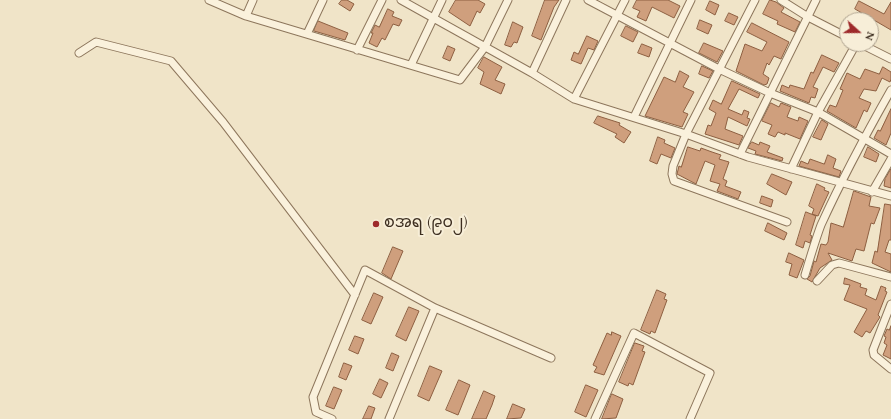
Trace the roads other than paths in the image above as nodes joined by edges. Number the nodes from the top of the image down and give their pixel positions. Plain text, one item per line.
1 (209, 0) edge
2 (253, 0) edge
3 (323, 0) edge
4 (382, 0) edge
5 (401, 0) edge
6 (442, 0) edge
7 (508, 0) edge
8 (566, 0) edge
9 (588, 0) edge
10 (625, 0) edge
11 (691, 0) edge
12 (755, 0) edge
13 (780, 0) edge
14 (816, 0) edge
15 (246, 16) junction
16 (616, 16) junction
17 (808, 17) junction
18 (433, 19) junction
19 (839, 33) edge
20 (306, 34) junction
21 (669, 42) junction
22 (485, 48) junction
23 (357, 50) junction
24 (852, 52) edge
25 (877, 52) edge
26 (79, 53) dead end
27 (891, 59) edge
28 (410, 65) junction
29 (719, 69) junction
30 (532, 73) junction
31 (891, 90) edge
32 (770, 93) junction
33 (574, 99) junction
34 (818, 112) junction
35 (634, 117) junction
36 (686, 134) junction
37 (863, 138) junction
38 (740, 154) junction
39 (891, 154) edge
40 (891, 159) edge
41 (791, 169) junction
42 (841, 183) junction
43 (872, 192) junction
44 (891, 196) edge
45 (787, 222) dead end
46 (805, 275) dead end
47 (891, 277) edge
48 (817, 281) dead end
49 (355, 294) junction
50 (891, 304) edge
51 (435, 308) junction
52 (551, 358) dead end
53 (891, 370) edge
54 (332, 419) edge
55 (389, 419) edge
56 (595, 419) edge
57 (690, 419) edge

1 - 15 street
2 - 15 street
3 - 20 street
4 - 23 street
5 - 18 street
6 - 18 street
7 - 22 street
8 - 30 street
9 - 16 street
10 - 16 street
11 - 21 street
12 - 29 street
13 - 17 street
14 - 17 street
15 - 20 street
16 - 21 street
16 - 33 street
17 - 19 street
17 - 32 street
18 - 22 street
18 - 28 street
20 - 23 street
21 - 29 street
21 - 35 street
22 - 28 street
22 - 30 street
23 - 28 street
24 - 34 street
25 - 27 street
26 - 49 street
29 - 32 street
29 - 36 street
30 - 33 street
31 - 37 street
32 - 34 street
32 - 38 street
33 - 35 street
34 - 37 street
34 - 41 street
35 - 36 street
36 - 38 street
36 - 45 street
37 - 39 street
37 - 42 street
38 - 41 street
40 - 43 street
41 - 42 street
42 - 43 street
42 - 46 street
43 - 44 street
47 - 48 street
49 - 51 street
49 - 54 street
50 - 53 street
51 - 52 street
51 - 55 street
56 - 57 street

